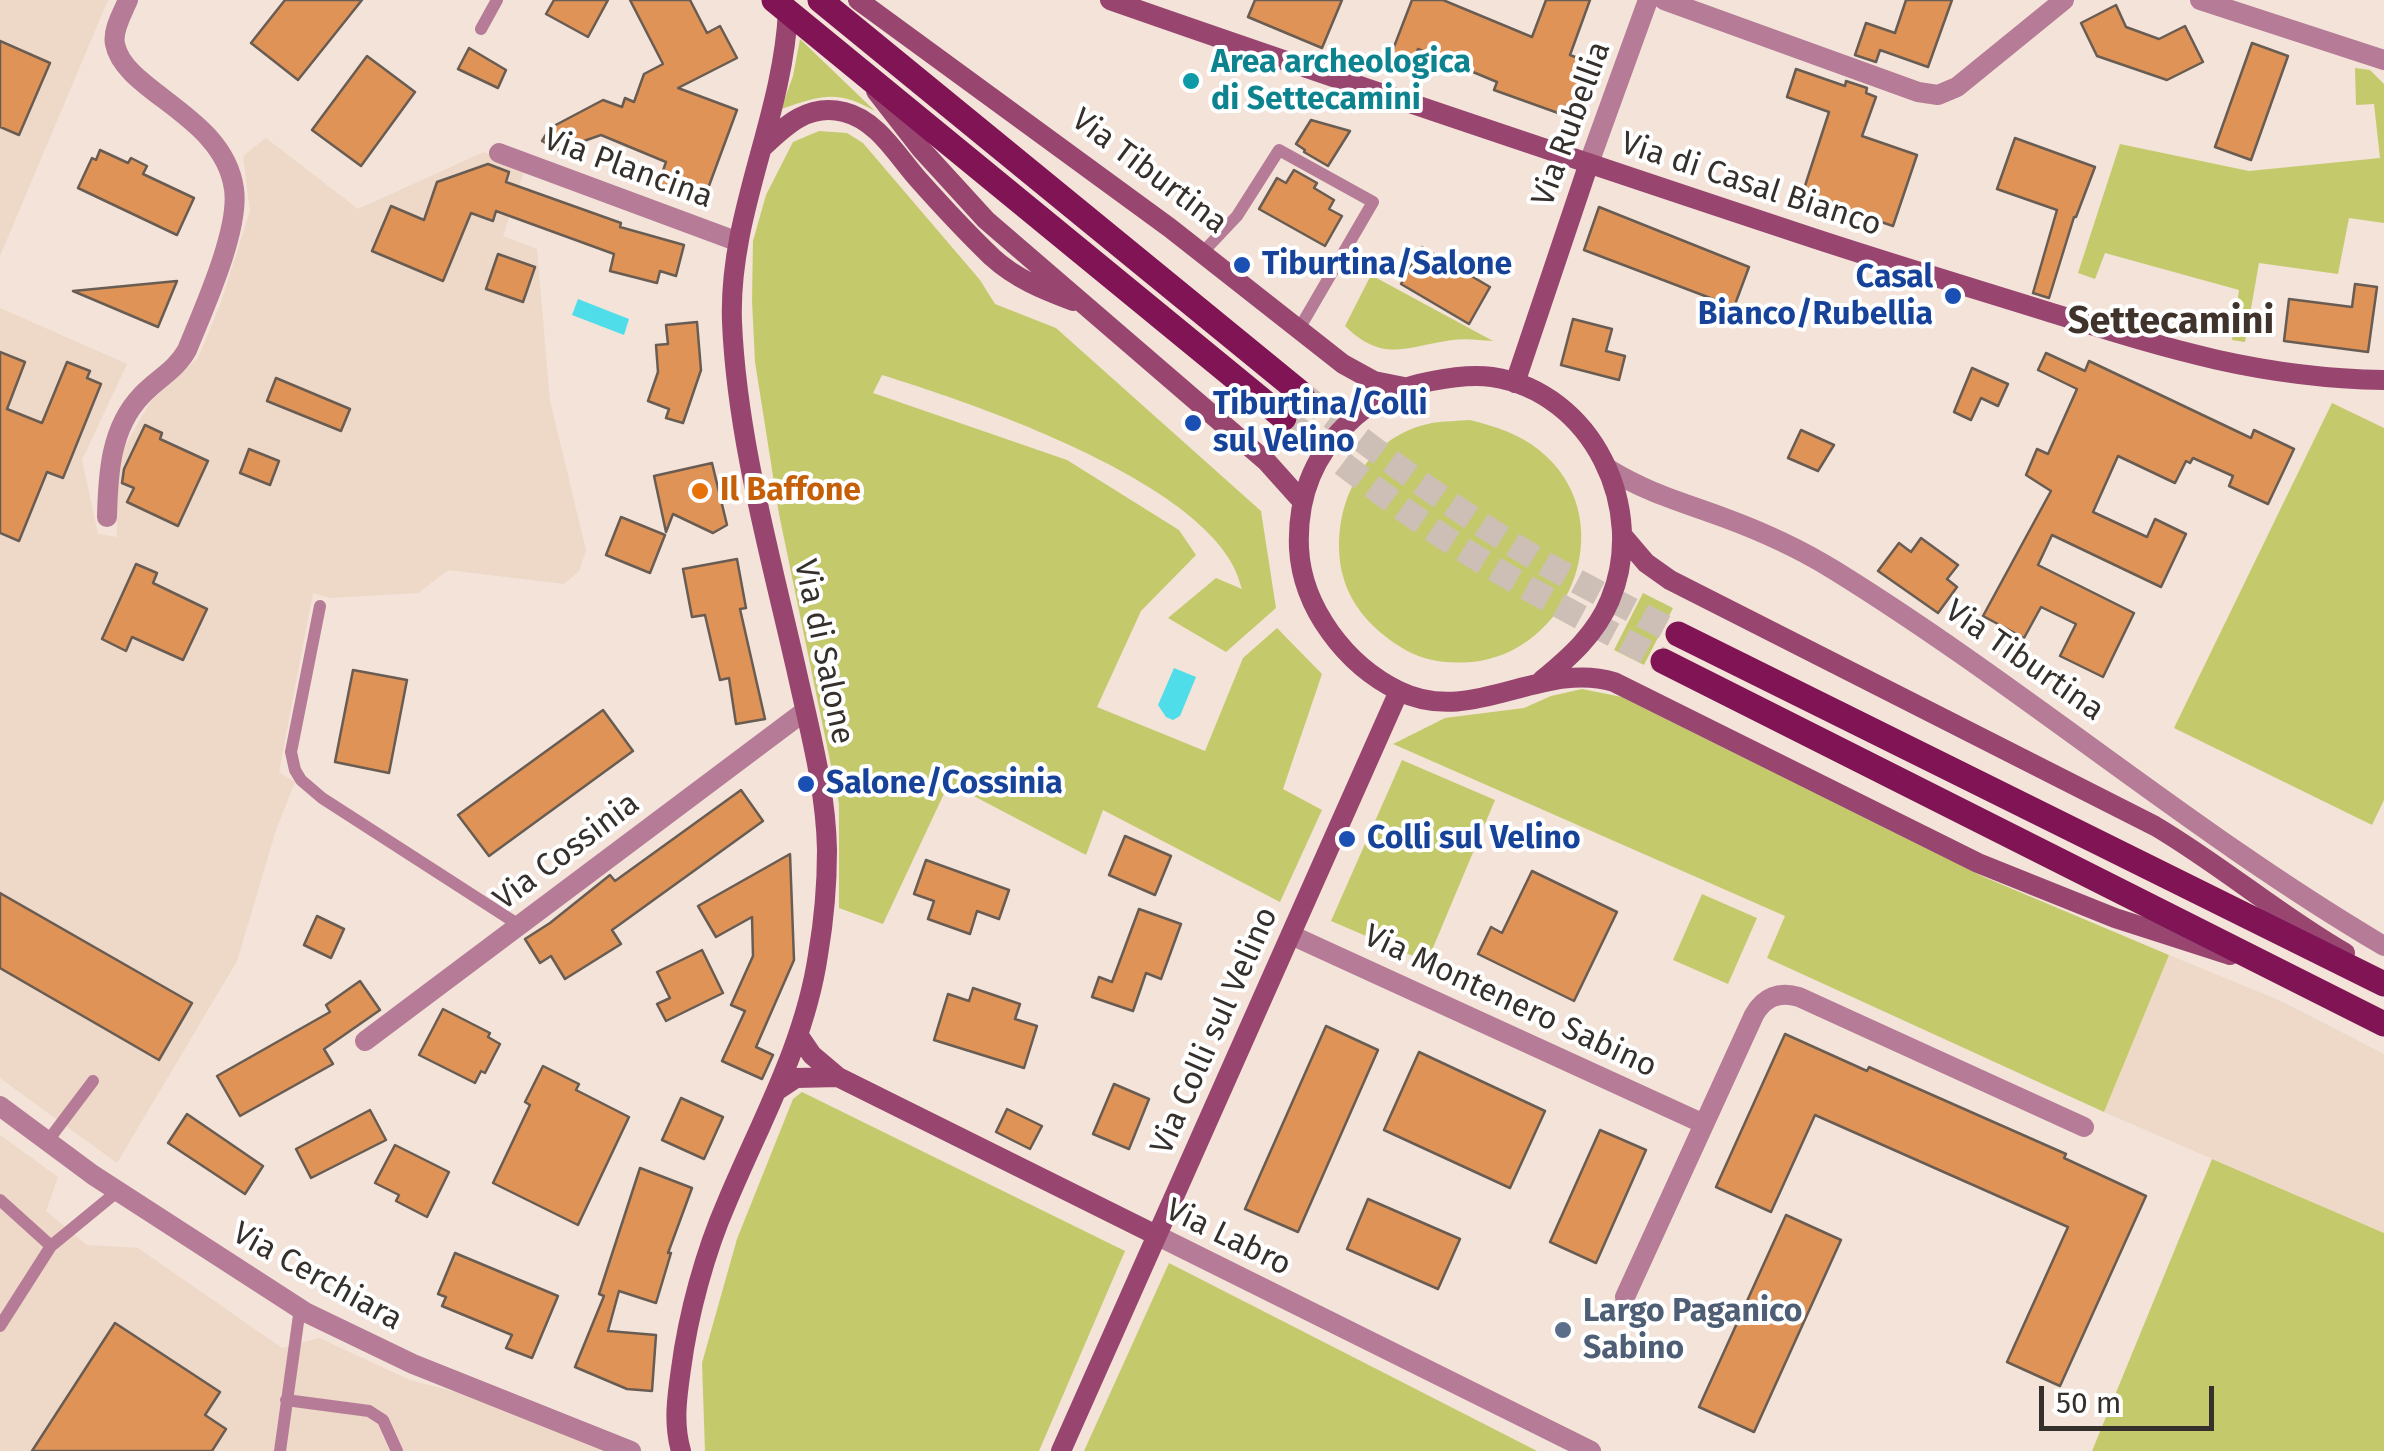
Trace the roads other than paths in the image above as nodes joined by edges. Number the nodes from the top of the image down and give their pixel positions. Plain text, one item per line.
1 (128, 0) edge
2 (497, 0) edge
3 (820, 0) edge
4 (858, 0) edge
5 (1110, 0) edge
6 (1648, 0) edge
7 (1664, 0) edge
8 (2064, 0) edge
9 (2200, 0) edge
10 (780, 6) edge
11 (481, 29) dead end
12 (2384, 60) edge
13 (865, 75) junction
14 (763, 148) junction
15 (500, 153) dead end
16 (1589, 163) junction
17 (736, 241) junction
18 (1203, 252) junction
19 (1085, 305) junction
20 (1299, 329) junction
21 (2384, 380) edge
22 (1515, 383) junction
23 (1404, 386) junction
24 (1302, 394) tunnel mouth
25 (1284, 418) tunnel mouth
26 (1607, 468) junction
27 (1302, 501) junction
28 (107, 517) dead end
29 (1623, 536) junction
30 (320, 606) dead end
31 (1678, 634) tunnel mouth
32 (1664, 662) tunnel mouth
33 (1542, 680) junction
34 (1399, 691) junction
35 (806, 711) junction
36 (520, 926) junction
37 (1291, 935) junction
38 (2384, 946) edge
39 (2282, 971) junction
40 (2384, 975) edge
41 (2384, 984) edge
42 (2384, 1024) edge
43 (799, 1036) junction
44 (364, 1041) dead end
45 (838, 1077) junction
46 (93, 1081) dead end
47 (778, 1090) junction
48 (0, 1106) edge
49 (1704, 1124) junction
50 (2084, 1127) dead end
51 (47, 1142) junction
52 (118, 1191) junction
53 (0, 1200) edge
54 (1156, 1236) junction
55 (52, 1246) junction
56 (1625, 1297) dead end
57 (300, 1308) junction
58 (0, 1326) edge
59 (286, 1400) junction
60 (280, 1451) edge
61 (397, 1451) edge
62 (631, 1451) edge
63 (681, 1451) edge
64 (1061, 1451) edge
65 (1591, 1451) edge

1 - 28 street
2 - 11 lane
3 - 24 main road
4 - 18 street, Via Tiburtina
5 - 16 street, Via di Casal Bianco
6 - 16 street, Via Rubellia
7 - 8 street
9 - 12 street
10 - 13 main road
10 - 14 street, Via di Salone
13 - 19 street
13 - 25 main road
14 - 17 street, Via di Salone
14 - 19 street
15 - 17 street, Via Plancina
16 - 21 street, Via di Casal Bianco
16 - 22 street, Via Rubellia
17 - 35 street, Via di Salone
18 - 20 street, Via Tiburtina
18 - 20 lane
19 - 27 street
20 - 23 street, Via Tiburtina
22 - 23 street, Via Tiburtina
22 - 26 street, Via Tiburtina
23 - 27 street, Via Tiburtina
26 - 29 street, Via Tiburtina
26 - 38 street, Via Tiburtina
27 - 34 street, Via Tiburtina
29 - 33 street, Via Tiburtina
29 - 40 street
30 - 36 lane
31 - 41 main road
32 - 39 main road, Via Tiburtina
33 - 34 street, Via Tiburtina
33 - 39 street, Via Tiburtina
34 - 37 street, Via Colli sul Velino
35 - 36 street, Via Cossinia
35 - 43 street, Via di Salone
36 - 44 street, Via Cossinia
37 - 49 street, Via Montenero Sabino
37 - 54 street, Via Colli sul Velino
39 - 42 main road, Via Tiburtina
43 - 45 street, Via Labro
43 - 47 street, Via di Salone
45 - 47 street
45 - 54 street, Via Labro
46 - 51 lane
47 - 63 street, Via di Salone
48 - 51 street, Via Cerchiara
49 - 50 street
49 - 56 street
51 - 52 street, Via Cerchiara
52 - 55 lane
52 - 57 street, Via Cerchiara
53 - 55 lane
54 - 64 street, Via Colli sul Velino
54 - 65 street, Via Labro
55 - 58 lane
57 - 59 lane
57 - 62 street, Via Cerchiara
59 - 60 lane
59 - 61 lane

